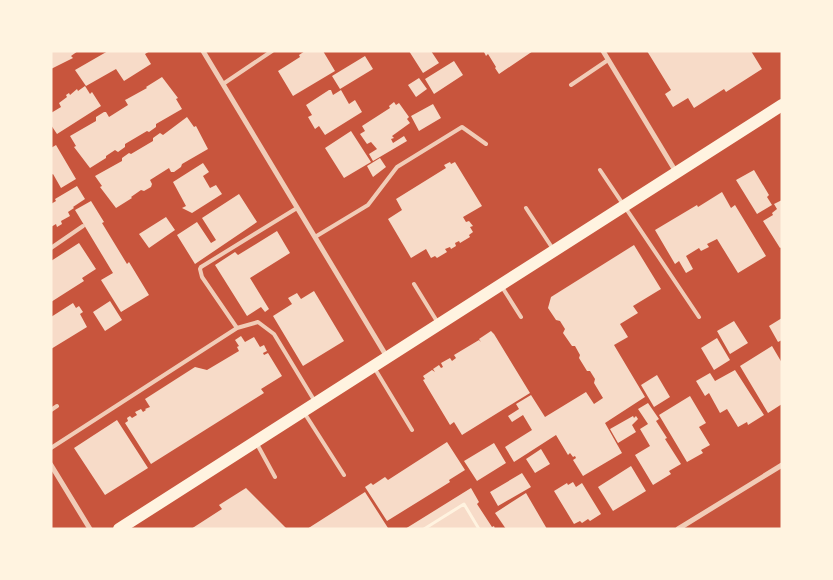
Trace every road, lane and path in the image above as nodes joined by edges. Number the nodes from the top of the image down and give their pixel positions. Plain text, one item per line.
1 (204, 51) edge
2 (272, 51) edge
3 (603, 51) edge
4 (608, 60) junction
5 (223, 84) junction
6 (571, 85) dead end
7 (782, 104) edge
8 (486, 144) dead end
9 (600, 170) dead end
10 (677, 172) junction
11 (623, 206) junction
12 (297, 208) junction
13 (526, 208) dead end
14 (83, 226) dead end
15 (315, 238) junction
16 (51, 248) edge
17 (554, 251) junction
18 (414, 284) dead end
19 (501, 285) junction
20 (521, 317) dead end
21 (700, 318) dead end
22 (439, 324) junction
23 (237, 328) junction
24 (388, 358) junction
25 (374, 367) junction
26 (316, 404) junction
27 (57, 406) dead end
28 (51, 410) edge
29 (304, 411) junction
30 (412, 430) dead end
31 (255, 442) junction
32 (51, 448) edge
33 (51, 464) edge
34 (782, 465) edge
35 (344, 475) dead end
36 (275, 477) dead end
37 (90, 529) edge
38 (120, 529) edge
39 (424, 529) edge
40 (479, 529) edge
41 (678, 529) edge

1 - 5 street
2 - 5 lane
3 - 4 street
4 - 6 lane
4 - 10 street
5 - 12 street
7 - 10 main road
8 - 15 lane
9 - 11 lane
10 - 11 main road
11 - 17 main road
11 - 21 lane
12 - 15 street
12 - 23 lane
13 - 17 lane
14 - 16 lane
15 - 24 street
17 - 19 main road
18 - 22 lane
19 - 20 lane
19 - 22 main road
22 - 24 main road
23 - 26 lane
23 - 32 lane
24 - 25 main road
25 - 26 main road
25 - 30 lane
26 - 29 main road
27 - 28 lane
29 - 31 main road
29 - 35 lane
31 - 36 lane
31 - 38 main road
33 - 37 street
34 - 41 street
39 - 40 path

